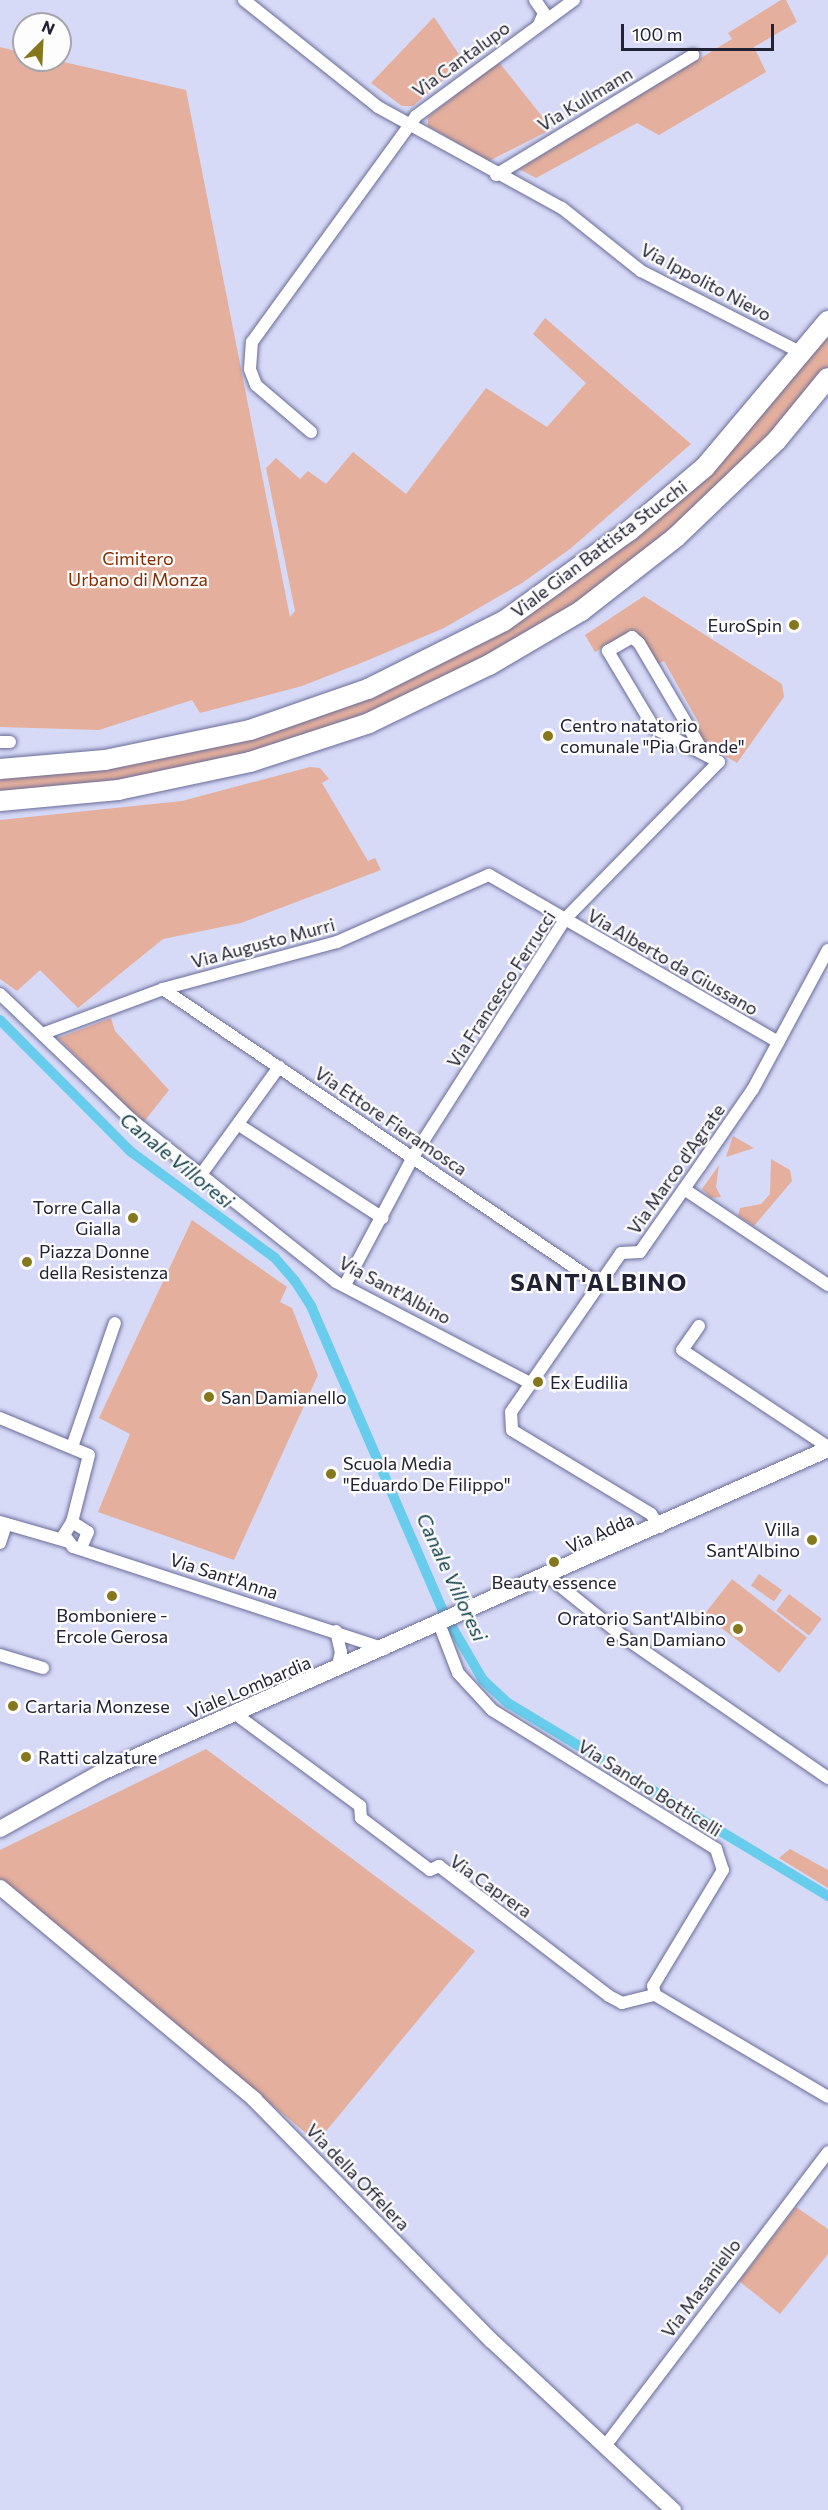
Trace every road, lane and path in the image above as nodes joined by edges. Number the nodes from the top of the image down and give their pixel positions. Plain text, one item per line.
1 (244, 0) edge
2 (535, 0) edge
3 (574, 0) edge
4 (539, 25) junction
5 (693, 55) dead end
6 (409, 126) junction
7 (496, 175) junction
8 (828, 321) edge
9 (804, 354) junction
10 (828, 378) edge
11 (311, 432) dead end
12 (702, 750) junction
13 (0, 769) edge
14 (0, 801) edge
15 (489, 875) joint
16 (566, 920) junction
17 (828, 950) edge
18 (163, 989) junction
19 (0, 994) edge
20 (42, 1034) junction
21 (778, 1042) junction
22 (279, 1067) junction
23 (239, 1125) junction
24 (413, 1157) junction
25 (200, 1176) junction
26 (684, 1189) junction
27 (383, 1218) junction
28 (599, 1284) junction
29 (345, 1285) junction
30 (828, 1285) edge
31 (115, 1323) dead end
32 (699, 1326) dead end
33 (528, 1382) junction
34 (0, 1418) edge
35 (73, 1444) junction
36 (828, 1448) edge
37 (73, 1521) junction
38 (3, 1523) edge
39 (660, 1527) junction
40 (39, 1534) junction
41 (66, 1541) junction
42 (85, 1541) junction
43 (0, 1544) edge
44 (549, 1577) junction
45 (444, 1624) junction
46 (336, 1631) junction
47 (386, 1649) junction
48 (0, 1655) edge
49 (44, 1668) dead end
50 (336, 1671) junction
51 (234, 1713) junction
52 (828, 1778) edge
53 (0, 1829) edge
54 (0, 1887) edge
55 (655, 1995) junction
56 (828, 2097) edge
57 (828, 2152) edge
58 (605, 2446) junction
59 (673, 2510) edge

1 - 6 street, Via Ippolito Nievo
2 - 4 street
3 - 4 street, Via Cantalupo
4 - 6 street, Via Cantalupo
5 - 7 street, Via Kullmann
6 - 7 street, Via Ippolito Nievo
6 - 11 street
7 - 9 street, Via Ippolito Nievo
8 - 9 main road, Viale Gian Battista Stucchi
9 - 13 main road, Viale Gian Battista Stucchi
10 - 14 main road, Viale Gian Battista Stucchi
12 - 12 street, Via Francesco Ferrucci
12 - 16 street, Via Francesco Ferrucci
15 - 16 street, Via Alberto da Giussano
15 - 18 street, Via Augusto Murri
16 - 21 street, Via Alberto da Giussano
16 - 24 street, Via Francesco Ferrucci
17 - 21 street, Via Marco d'Agrate
18 - 20 street, Via Augusto Murri
18 - 22 street, Via Ettore Fieramosca
19 - 20 street, Via Sant'Albino
20 - 25 street, Via Sant'Albino
21 - 26 street, Via Marco d'Agrate
22 - 23 street
22 - 24 street, Via Ettore Fieramosca
23 - 25 street
23 - 27 street
24 - 27 street, Via Francesco Ferrucci
24 - 28 street, Via Ettore Fieramosca
25 - 29 street, Via Sant'Albino
26 - 28 street, Via Marco d'Agrate
26 - 30 street
27 - 29 street, Via Francesco Ferrucci
28 - 33 street, Via Marco d'Agrate
29 - 33 street, Via Sant'Albino
31 - 35 street
32 - 36 street
33 - 39 street
34 - 35 street
35 - 37 street
36 - 39 main road, Via Adda
37 - 40 street, Via Sant'Anna
37 - 41 street
37 - 42 street
38 - 40 street, Via Sant'Anna
38 - 43 street
39 - 44 main road, Via Adda
40 - 41 street, Via Sant'Anna
41 - 42 street, Via Sant'Anna
42 - 46 street, Via Sant'Anna
44 - 45 main road, Via Adda
44 - 52 street
45 - 47 main road, Via Adda
45 - 55 street, Via Sandro Botticelli
46 - 47 street, Via Sant'Anna
46 - 50 street
47 - 50 main road, Viale Lombardia
48 - 49 street
50 - 51 main road, Viale Lombardia
51 - 53 main road, Viale Lombardia
51 - 55 street, Via Caprera
54 - 58 street, Via della Offelera
55 - 56 street
57 - 58 street, Via Masaniello
58 - 59 street, Via della Offelera

